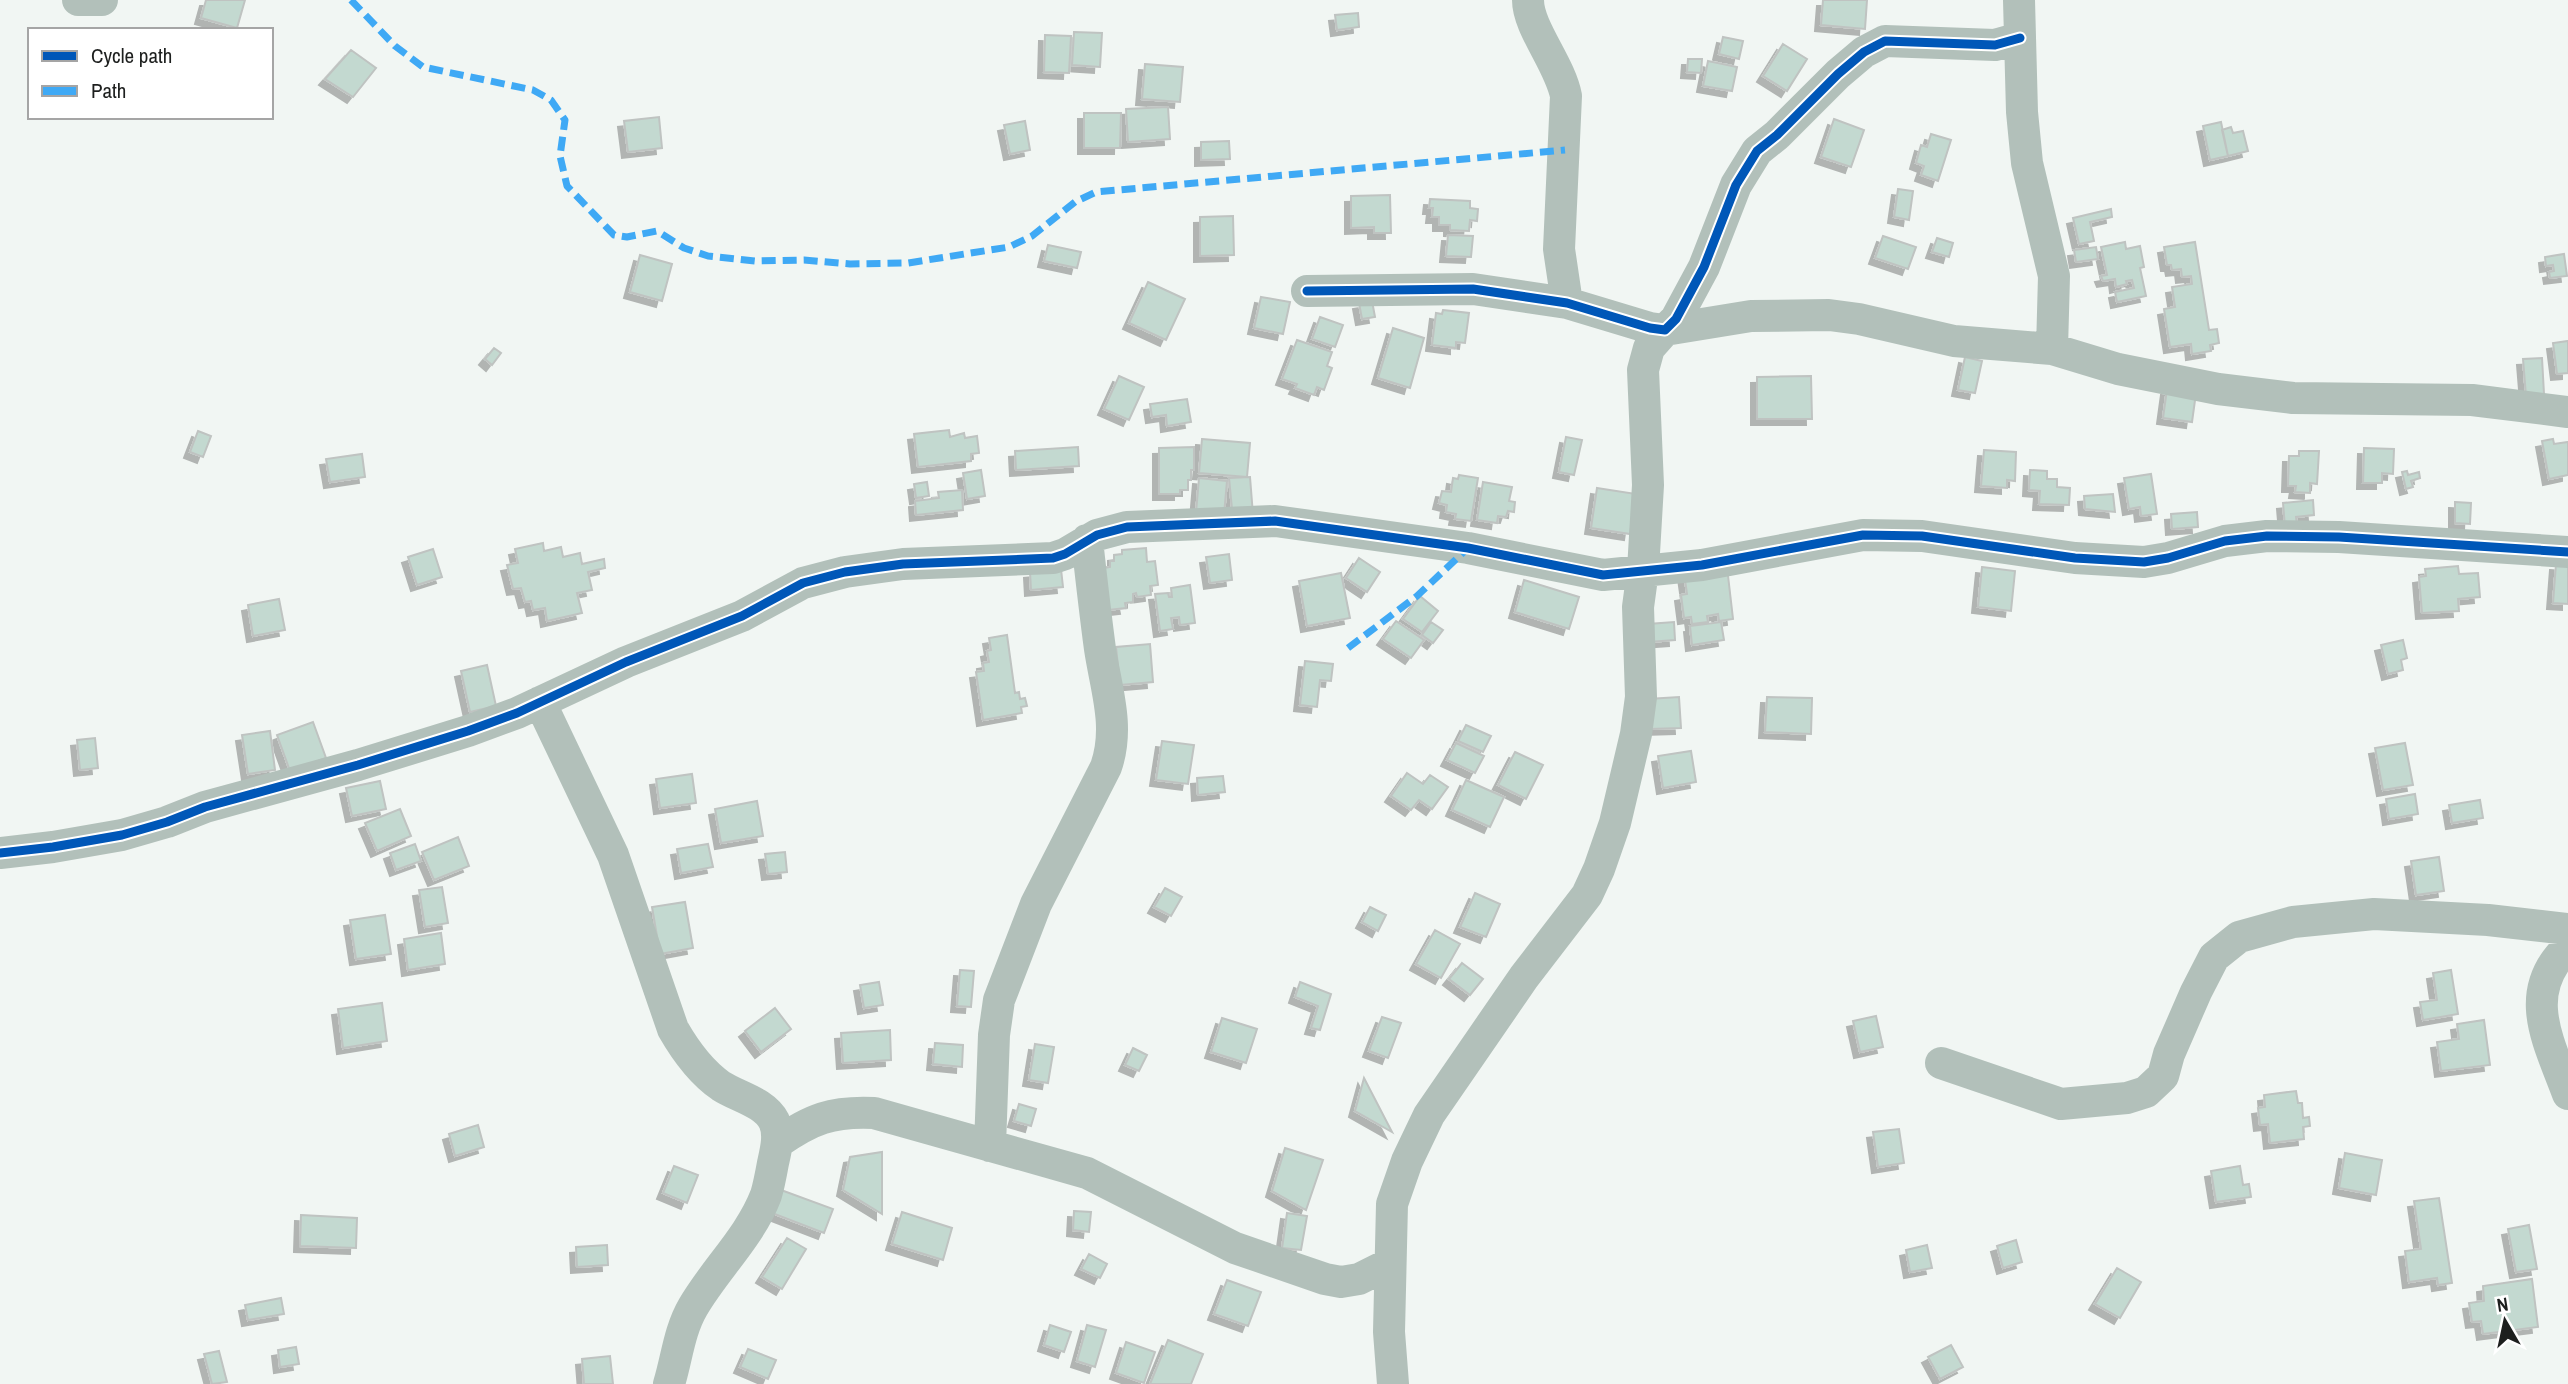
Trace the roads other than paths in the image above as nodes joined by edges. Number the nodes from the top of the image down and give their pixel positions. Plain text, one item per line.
1 (78, 0) edge
2 (103, 0) edge
3 (1528, 0) edge
4 (2019, 0) edge
5 (2020, 38) junction
6 (1307, 291) dead end
7 (1567, 303) junction
8 (1665, 330) junction
9 (2052, 349) junction
10 (2568, 412) edge
11 (1087, 540) junction
12 (2568, 552) edge
13 (1643, 570) junction
14 (540, 702) junction
15 (0, 853) edge
16 (2568, 929) edge
17 (2568, 947) edge
18 (1941, 1063) dead end
19 (2568, 1094) edge
20 (777, 1143) junction
21 (990, 1146) junction
22 (1389, 1264) junction
23 (669, 1384) edge
24 (1393, 1384) edge

1 - 2 street
3 - 7 street
4 - 5 street
5 - 8 street
5 - 9 street
6 - 7 street
7 - 8 street
8 - 9 street
8 - 13 street
9 - 10 street
11 - 13 street
11 - 14 street
11 - 21 street
12 - 13 street
13 - 22 street
14 - 15 street
14 - 20 street
16 - 18 street
17 - 19 street
20 - 21 street
20 - 23 street
21 - 22 street
22 - 24 street

